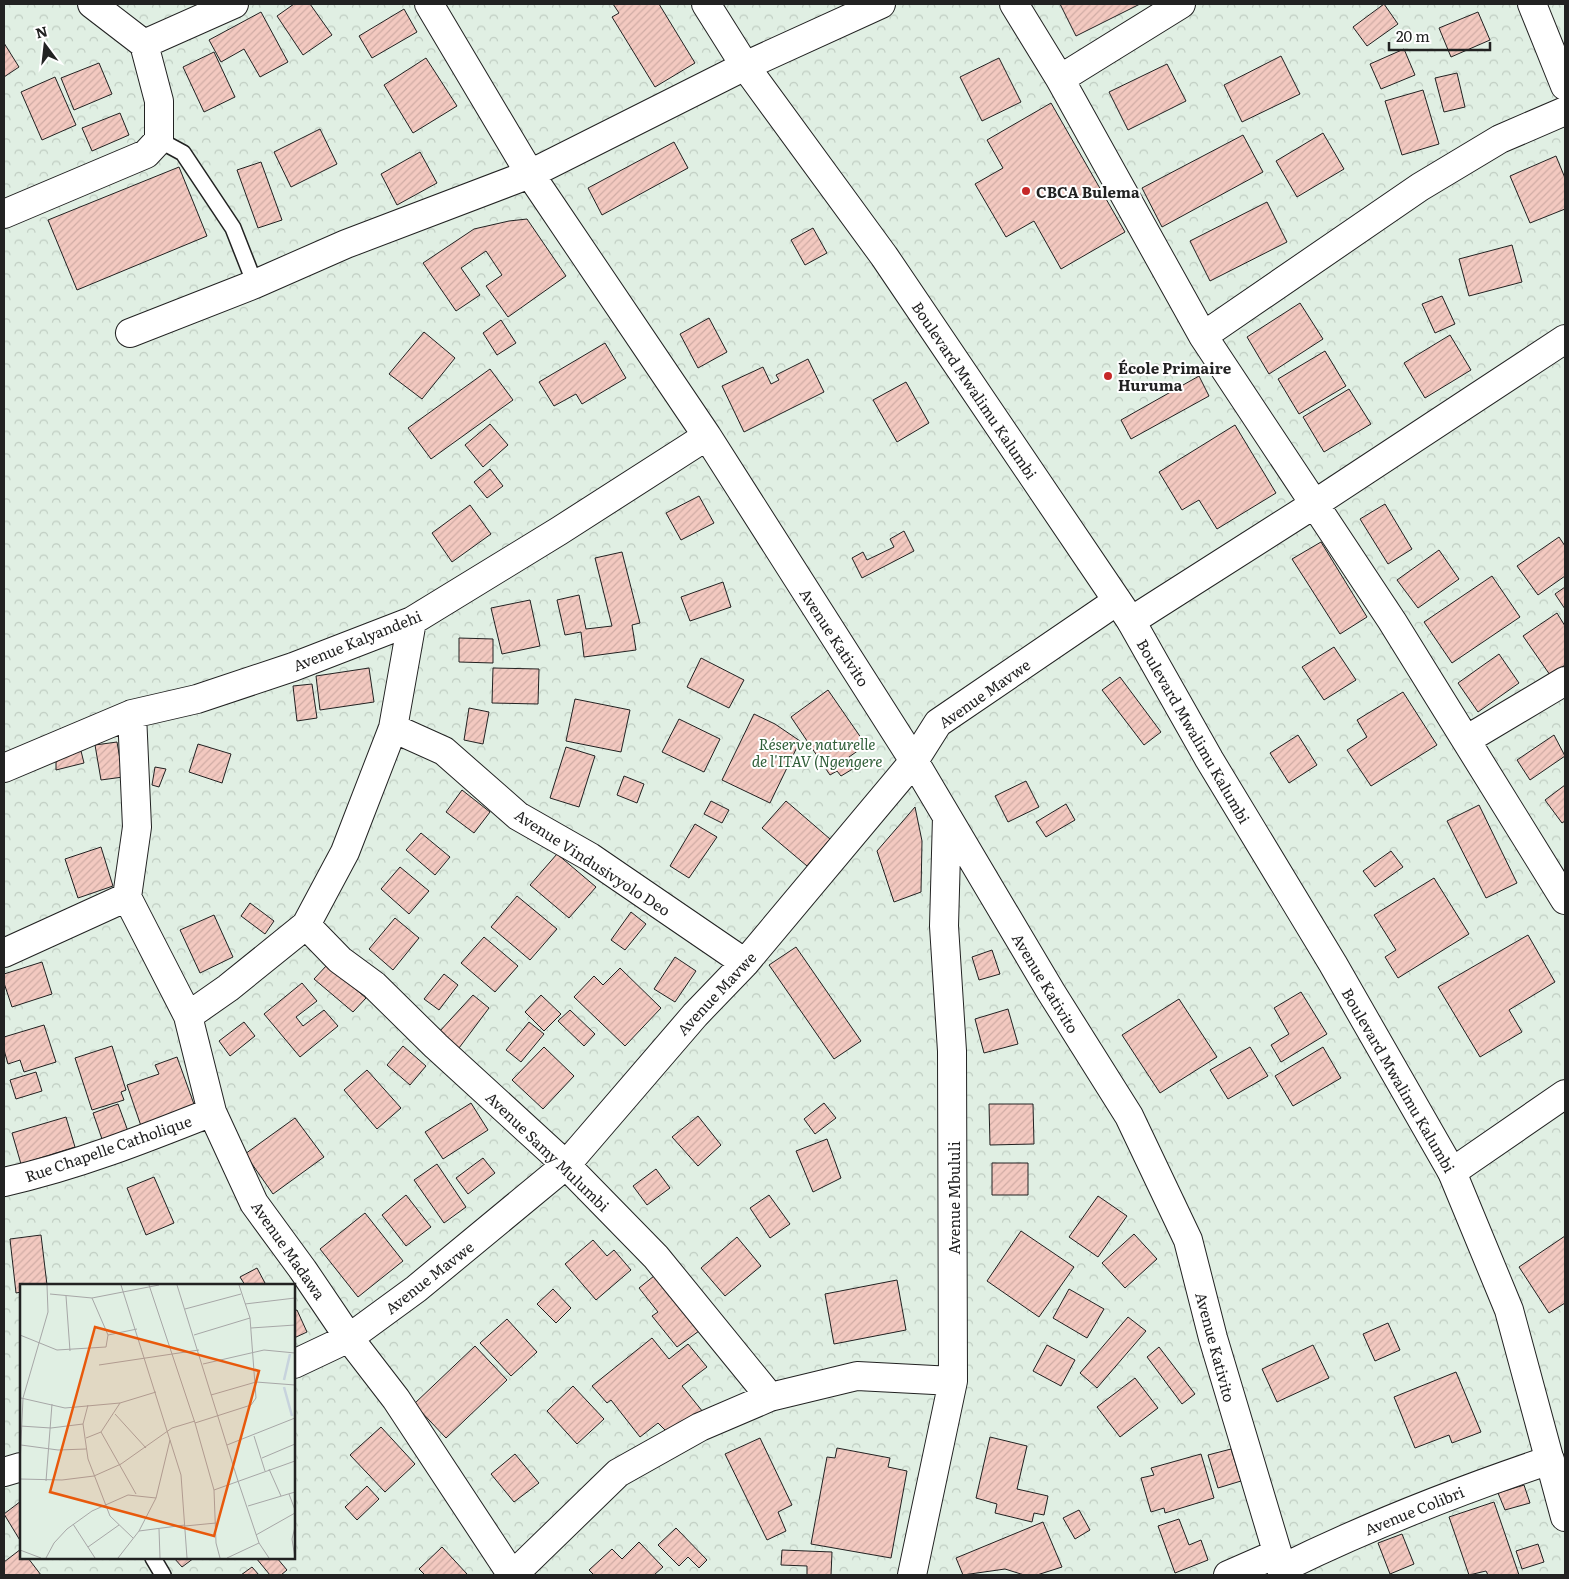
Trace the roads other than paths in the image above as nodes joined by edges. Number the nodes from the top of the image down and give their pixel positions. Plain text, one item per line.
1 (92, 4) edge
2 (234, 4) edge
3 (429, 4) edge
4 (706, 4) edge
5 (881, 4) edge
6 (1014, 4) edge
7 (1181, 4) edge
8 (1532, 4) edge
9 (144, 44) junction
10 (745, 66) junction
11 (1060, 79) junction
12 (1565, 86) edge
13 (1565, 111) edge
14 (159, 140) junction
15 (530, 174) junction
16 (4, 214) edge
17 (255, 284) junction
18 (130, 333) dead end
19 (1203, 336) junction
20 (1565, 339) edge
21 (707, 436) junction
22 (1313, 505) junction
23 (1124, 611) junction
24 (412, 621) junction
25 (1565, 681) edge
26 (132, 714) junction
27 (394, 728) junction
28 (1466, 740) junction
29 (914, 761) junction
30 (4, 768) edge
31 (946, 817) junction
32 (127, 897) junction
33 (1565, 900) edge
34 (306, 925) junction
35 (4, 953) edge
36 (745, 963) junction
37 (188, 1016) junction
38 (1565, 1094) edge
39 (212, 1112) junction
40 (566, 1165) junction
41 (1452, 1172) junction
42 (4, 1182) edge
43 (349, 1338) junction
44 (295, 1364) edge
45 (953, 1381) junction
46 (770, 1396) junction
47 (1550, 1460) junction
48 (20, 1467) edge
49 (4, 1472) edge
50 (1565, 1518) edge
51 (154, 1559) edge
52 (1280, 1566) edge
53 (164, 1575) edge
54 (513, 1575) edge
55 (912, 1575) edge
56 (1228, 1575) edge

1 - 9 street
2 - 9 street
3 - 15 street, Avenue Kativito
4 - 10 street, Boulevard Mwalimu Kalumbi
5 - 10 street
6 - 11 street
7 - 11 street
8 - 12 street
9 - 14 street
10 - 15 street
10 - 23 street, Boulevard Mwalimu Kalumbi
11 - 19 street
13 - 19 street
14 - 16 street
14 - 17 lane
15 - 17 street
15 - 21 street, Avenue Kativito
17 - 18 street
19 - 22 street
20 - 22 street, Avenue Mavwe
21 - 24 street, Avenue Kalyandehi
21 - 29 street, Avenue Kativito
22 - 23 street, Avenue Mavwe
22 - 28 street
23 - 29 street, Avenue Mavwe
23 - 41 street, Boulevard Mwalimu Kalumbi
24 - 26 street, Avenue Kalyandehi
24 - 27 street
25 - 28 street
26 - 30 street, Avenue Kalyandehi
26 - 32 street
27 - 34 street
27 - 36 street, Avenue Vindusivyolo Deo
28 - 33 street
29 - 31 street, Avenue Kativito
29 - 36 street, Avenue Mavwe
31 - 45 street, Avenue Mbululi
31 - 52 street, Avenue Kativito
32 - 35 street
32 - 37 street, Avenue Madawa
34 - 37 street
34 - 40 street, Avenue Samy Mulumbi
36 - 40 street, Avenue Mavwe
37 - 39 street, Avenue Madawa
38 - 41 street
39 - 42 street, Rue Chapelle Catholique
39 - 43 street, Avenue Madawa
40 - 43 street, Avenue Mavwe
40 - 46 street, Avenue Samy Mulumbi
41 - 47 street, Boulevard Mwalimu Kalumbi
43 - 44 street, Avenue Mavwe
43 - 54 street, Avenue Madawa
45 - 46 street
45 - 55 street, Avenue Mbululi
46 - 54 street
47 - 50 street, Boulevard Mwalimu Kalumbi
47 - 52 street, Avenue Colibri
48 - 49 street
51 - 53 lane
52 - 56 street, Avenue Colibri

